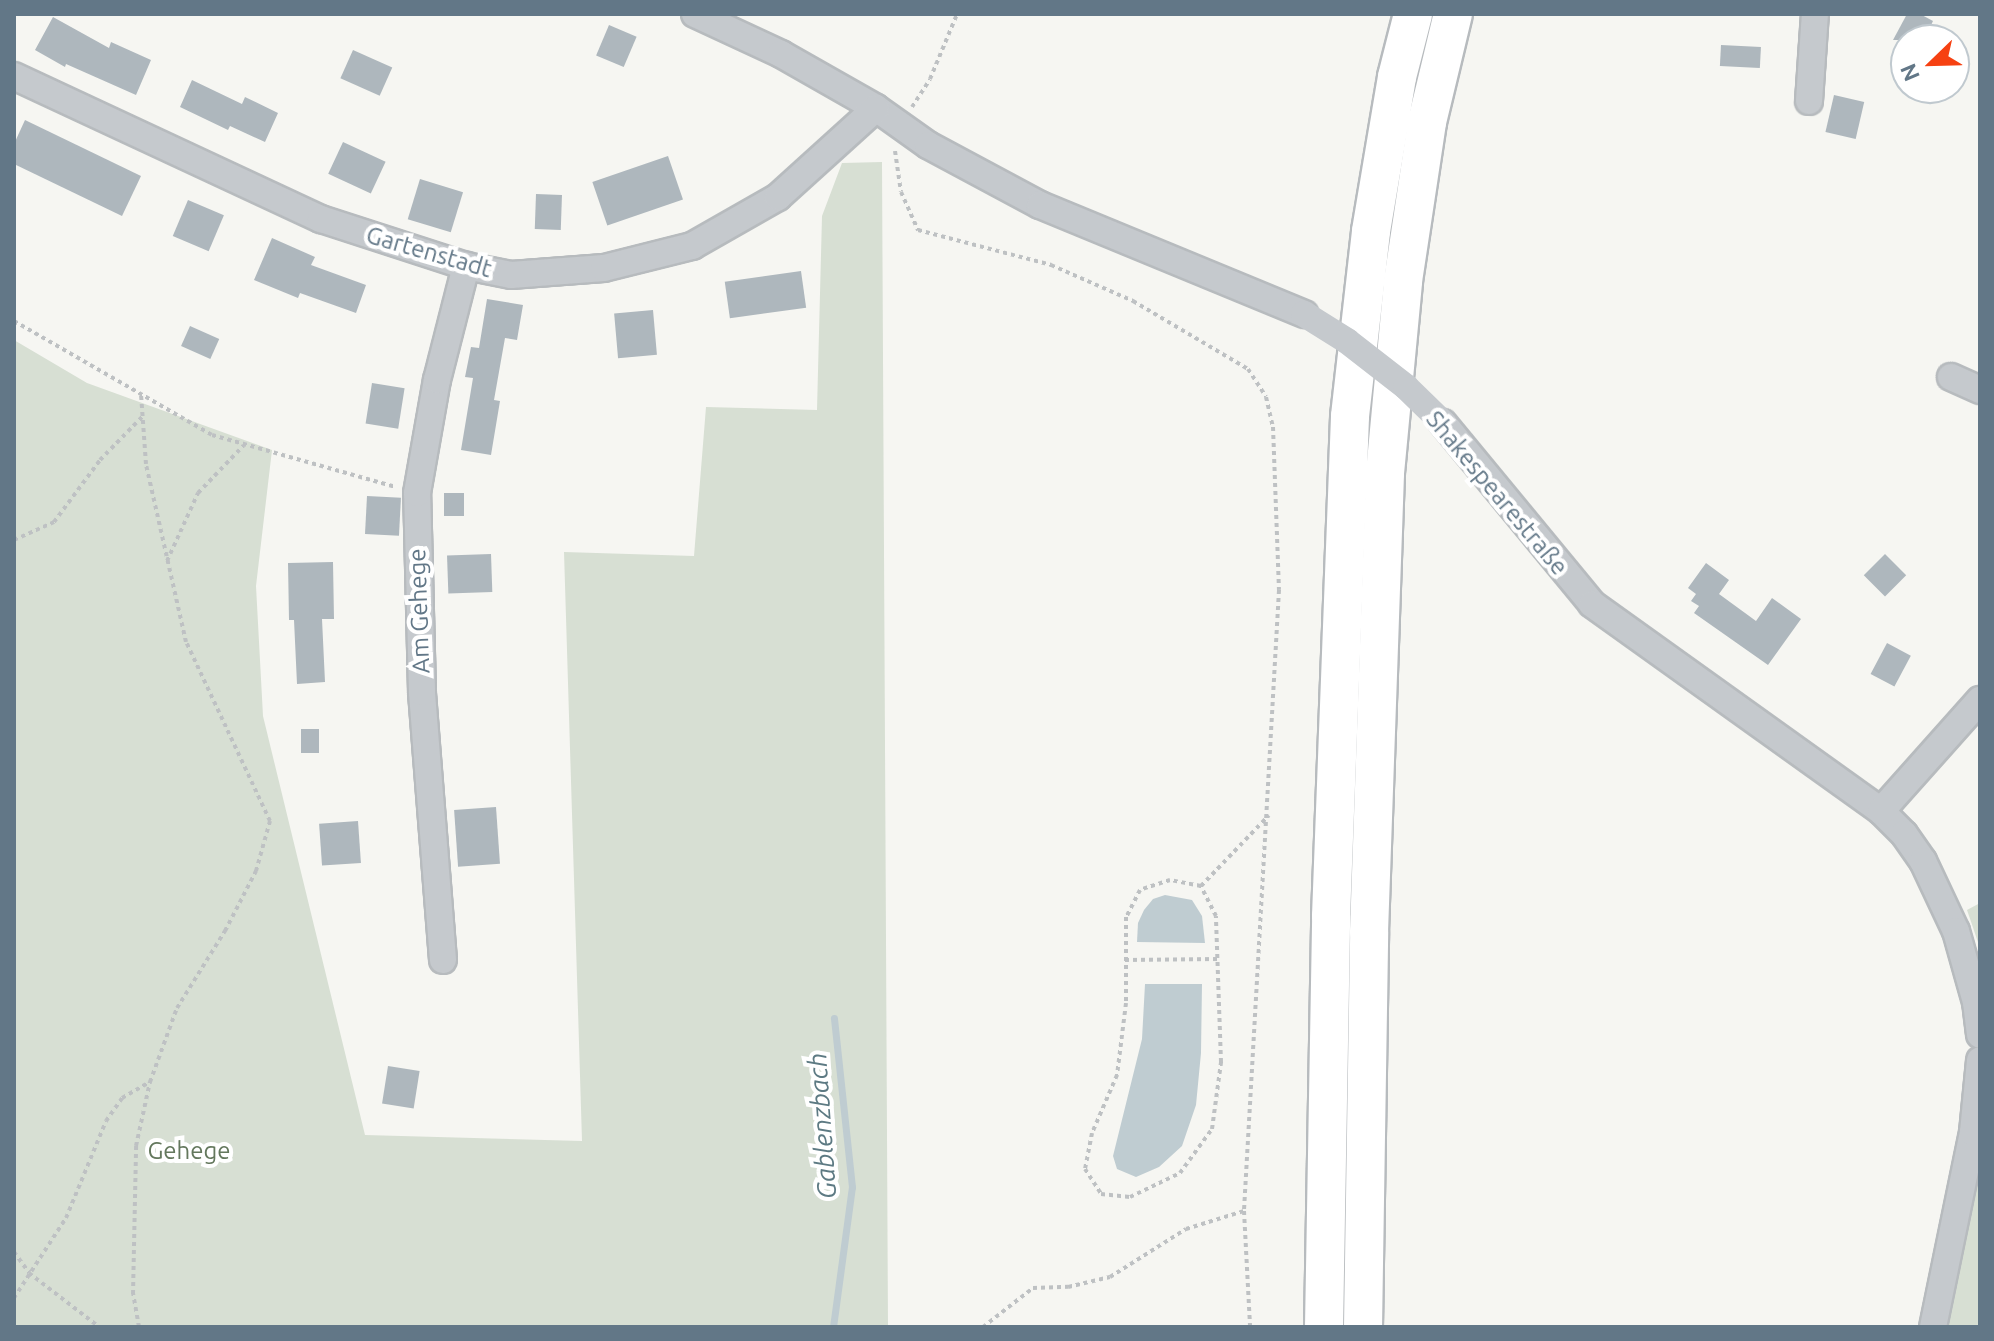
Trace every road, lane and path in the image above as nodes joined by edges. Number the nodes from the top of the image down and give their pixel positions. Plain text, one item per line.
1 (695, 14) edge
2 (957, 14) edge
3 (1413, 14) edge
4 (1453, 14) edge
5 (1815, 14) edge
6 (14, 76) edge
7 (1809, 101) dead end
8 (876, 108) junction
9 (900, 125) junction
10 (466, 266) junction
11 (14, 321) edge
12 (1951, 377) dead end
13 (1980, 390) edge
14 (141, 395) junction
15 (143, 416) junction
16 (244, 445) junction
17 (417, 493) junction
18 (14, 540) edge
19 (166, 562) junction
20 (1980, 700) edge
21 (1881, 811) junction
22 (1269, 815) junction
23 (1201, 886) junction
24 (1218, 959) junction
25 (443, 960) dead end
26 (1125, 960) junction
27 (1980, 1035) edge
28 (1980, 1060) edge
29 (150, 1082) junction
30 (1244, 1211) junction
31 (14, 1252) edge
32 (29, 1273) junction
33 (14, 1298) edge
34 (99, 1327) edge
35 (139, 1327) edge
36 (983, 1327) edge
37 (1250, 1327) edge
38 (1324, 1327) edge
39 (1363, 1327) edge
40 (1933, 1327) edge

1 - 8 street, Shakespearestraße
2 - 9 path
3 - 38 highway
4 - 39 highway
5 - 7 street
6 - 10 street, Gartenstadt
8 - 9 street, Shakespearestraße
8 - 10 street, Gartenstadt
9 - 21 street, Shakespearestraße, bridge
9 - 22 path
10 - 17 street, Am Gehege
11 - 14 path
12 - 13 street
14 - 15 path
14 - 16 path
15 - 18 path
15 - 19 path
16 - 17 path
16 - 19 path
17 - 25 street, Am Gehege
19 - 29 path
20 - 21 street
21 - 27 street, Shakespearestraße
22 - 23 path
22 - 30 path
23 - 24 path
23 - 26 path
24 - 26 path
24 - 26 path
28 - 40 street
29 - 32 path
29 - 35 path
30 - 36 path
30 - 37 path
31 - 32 path
32 - 33 path
32 - 34 path

